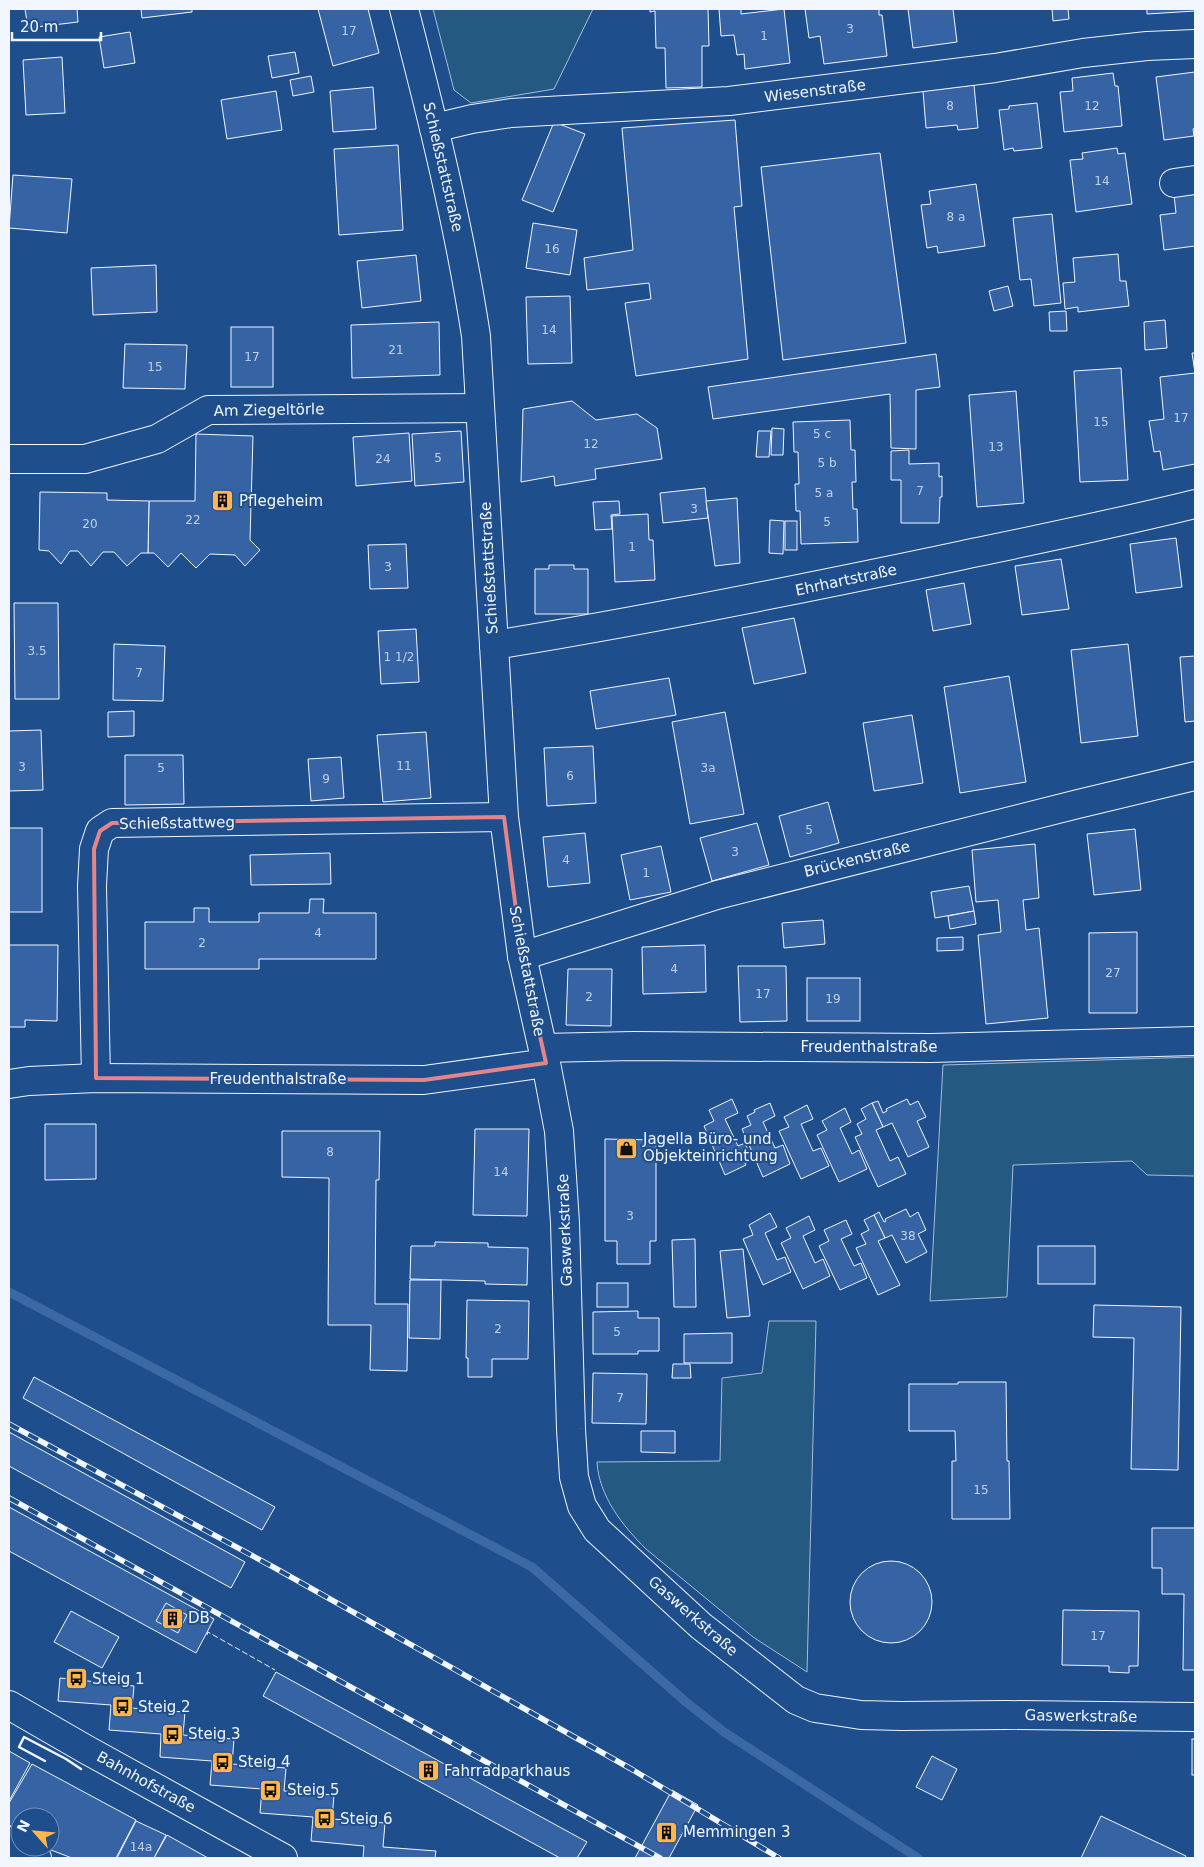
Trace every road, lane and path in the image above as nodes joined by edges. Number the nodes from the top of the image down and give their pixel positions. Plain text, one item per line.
1 (404, 9) edge
2 (1195, 44) edge
3 (434, 128) junction
4 (480, 408) junction
5 (9, 459) edge
6 (1195, 504) edge
7 (494, 645) junction
8 (1195, 776) edge
9 (504, 817) junction
10 (522, 956) junction
11 (1195, 1041) edge
12 (544, 1056) junction
13 (96, 1078) junction
14 (9, 1084) edge
15 (559, 1130) joint
16 (9, 1705) edge
17 (1195, 1717) edge
18 (9, 1841) edge
19 (37, 1858) edge
20 (283, 1858) edge

1 - 3 street, Schießstattstraße
2 - 3 street, Wiesenstraße
3 - 4 street, Schießstattstraße
4 - 5 street, Am Ziegeltörle
4 - 7 street, Schießstattstraße
6 - 7 street, Ehrhartstraße
7 - 9 street, Schießstattstraße
8 - 10 street, Brückenstraße
9 - 10 street, Schießstattstraße
9 - 13 street, Schießstattweg
10 - 12 street, Schießstattstraße
11 - 12 street, Freudenthalstraße
12 - 13 street, Freudenthalstraße
12 - 15 street, Schießstattstraße
13 - 14 street, Freudenthalstraße
15 - 17 street, Gaswerkstraße
16 - 20 street, Bahnhofstraße
18 - 19 street

